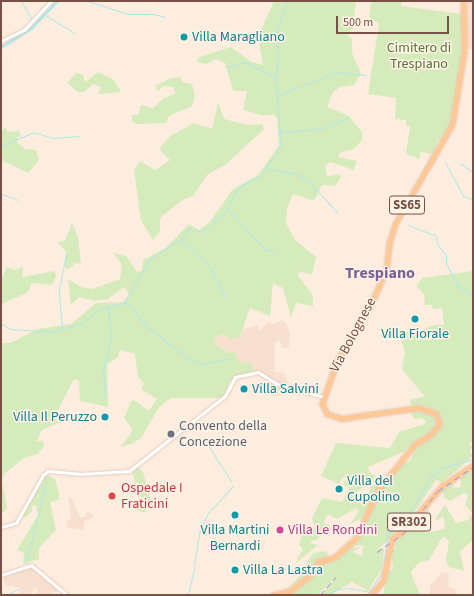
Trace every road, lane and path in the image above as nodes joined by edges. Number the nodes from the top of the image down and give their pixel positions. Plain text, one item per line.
1 (51, 1) edge
2 (463, 1) edge
3 (1, 41) edge
4 (323, 399) junction
5 (473, 465) edge
6 (1, 527) edge
7 (1, 575) edge
8 (67, 595) edge
9 (273, 595) edge
10 (371, 595) edge

1 - 3 street
2 - 4 main road, Via Bolognese / SS65
4 - 6 street
4 - 9 main road
5 - 10 main road, SR302
7 - 8 street

